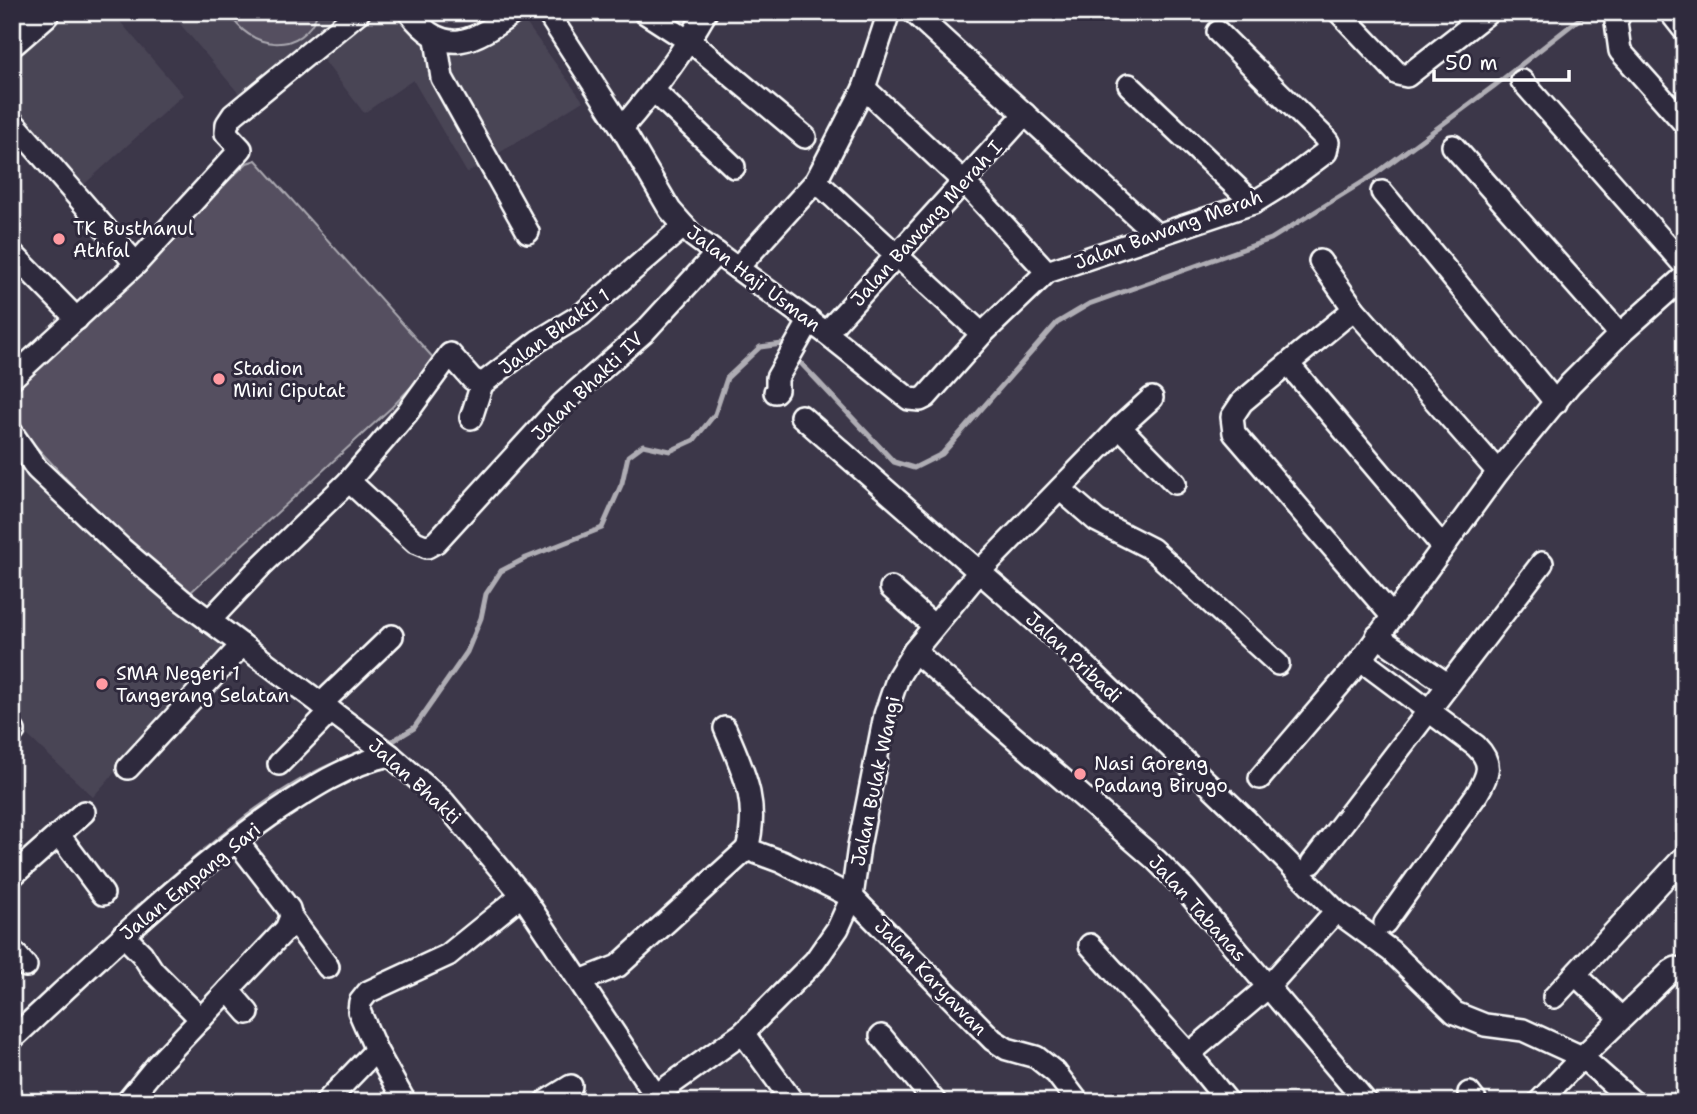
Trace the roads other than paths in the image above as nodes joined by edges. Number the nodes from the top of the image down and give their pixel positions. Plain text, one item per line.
1 (43, 12) edge
2 (359, 12) edge
3 (409, 12) edge
4 (514, 12) edge
5 (547, 12) edge
6 (644, 12) edge
7 (706, 12) edge
8 (889, 12) edge
9 (913, 12) edge
10 (1339, 12) edge
11 (1489, 12) edge
12 (1621, 12) edge
13 (1632, 12) edge
14 (1670, 12) edge
15 (1685, 31) edge
16 (1218, 32) dead end
17 (12, 39) edge
18 (436, 39) junction
19 (689, 41) junction
20 (1618, 42) junction
21 (1522, 81) dead end
22 (1129, 85) dead end
23 (864, 88) junction
24 (654, 91) junction
25 (1025, 114) junction
26 (12, 121) edge
27 (1685, 124) edge
28 (622, 128) junction
29 (805, 137) dead end
30 (1453, 146) dead end
31 (734, 167) dead end
32 (816, 181) junction
33 (964, 182) junction
34 (1382, 192) dead end
35 (1253, 203) junction
36 (684, 226) junction
37 (528, 232) dead end
38 (1157, 235) junction
39 (12, 253) edge
40 (717, 253) junction
41 (897, 256) junction
42 (1320, 261) dead end
43 (136, 264) junction
44 (1685, 266) edge
45 (737, 268) junction
46 (1047, 272) junction
47 (1685, 276) edge
48 (1354, 309) junction
49 (76, 319) junction
50 (818, 327) junction
51 (982, 334) junction
52 (1620, 334) junction
53 (1289, 365) junction
54 (12, 379) edge
55 (482, 384) junction
56 (775, 392) dead end
57 (926, 397) joint
58 (1152, 398) dead end
59 (1556, 403) junction
60 (801, 415) dead end
61 (471, 418) dead end
62 (1120, 427) junction
63 (12, 434) edge
64 (1498, 472) junction
65 (349, 481) junction
66 (1175, 482) dead end
67 (1060, 489) junction
68 (1443, 547) junction
69 (1542, 563) dead end
70 (979, 572) junction
71 (891, 588) dead end
72 (1392, 616) junction
73 (209, 621) junction
74 (934, 626) junction
75 (392, 636) dead end
76 (1377, 636) junction
77 (242, 645) junction
78 (914, 651) junction
79 (1361, 660) junction
80 (1278, 664) dead end
81 (1447, 684) junction
82 (326, 708) junction
83 (1429, 711) junction
84 (725, 728) dead end
85 (390, 755) junction
86 (279, 764) dead end
87 (128, 768) dead end
88 (1260, 778) dead end
89 (84, 812) dead end
90 (59, 835) junction
91 (236, 840) junction
92 (747, 849) junction
93 (1685, 856) edge
94 (1312, 863) dead end
95 (12, 876) edge
96 (103, 894) dead end
97 (522, 895) junction
98 (852, 897) junction
99 (1336, 911) junction
100 (291, 917) junction
101 (1385, 923) dead end
102 (123, 935) junction
103 (1090, 945) dead end
104 (12, 950) edge
105 (26, 966) dead end
106 (328, 967) dead end
107 (1685, 971) edge
108 (1576, 975) junction
109 (580, 981) junction
110 (1268, 987) junction
111 (228, 990) junction
112 (1554, 997) dead end
113 (248, 1013) dead end
114 (1622, 1018) junction
115 (201, 1019) junction
116 (743, 1033) junction
117 (881, 1036) dead end
118 (12, 1039) edge
119 (376, 1050) junction
120 (1189, 1054) junction
121 (1582, 1056) junction
122 (571, 1086) dead end
123 (658, 1099) edge
124 (1627, 1100) edge
125 (127, 1102) edge
126 (326, 1102) edge
127 (405, 1102) edge
128 (545, 1102) edge
129 (793, 1102) edge
130 (935, 1102) edge
131 (1078, 1102) edge
132 (1228, 1102) edge
133 (1366, 1102) edge
134 (1539, 1102) edge

1 - 17 main road
2 - 43 street
3 - 18 street
4 - 18 street
5 - 28 street, Jalan Haji Usman
6 - 19 street
7 - 19 street
8 - 23 street
9 - 25 street
10 - 11 street
12 - 20 street
13 - 20 street
14 - 15 street
16 - 35 street, Jalan Bawang Merah
18 - 37 street
19 - 24 street
19 - 29 street
20 - 27 street
21 - 44 street
22 - 35 street
23 - 32 street
23 - 33 street
24 - 28 street
24 - 31 street
25 - 33 street, Jalan Bawang Merah I
25 - 38 street
26 - 43 street
28 - 36 street, Jalan Haji Usman
30 - 52 street
32 - 41 street
32 - 45 street
33 - 41 street, Jalan Bawang Merah I
33 - 46 street
34 - 59 street
35 - 38 street, Jalan Bawang Merah
36 - 40 street, Jalan Haji Usman
36 - 55 street, Jalan Bhakti 1
38 - 46 street, Jalan Bawang Merah
39 - 49 street
40 - 45 street, Jalan Haji Usman
40 - 65 street, Jalan Bhakti IV
41 - 50 street, Jalan Bawang Merah I
41 - 51 street
42 - 48 street
43 - 49 street
45 - 50 street, Jalan Haji Usman
46 - 51 street, Jalan Bawang Merah
47 - 52 street
48 - 53 street
48 - 64 street
49 - 54 street
50 - 56 street
50 - 57 street, Jalan Haji Usman
51 - 57 street, Jalan Bawang Merah
52 - 59 street
53 - 68 street
53 - 72 street
55 - 61 street, Jalan Bhakti 1
55 - 65 street
58 - 62 street, Jalan Bulak Wangi
59 - 64 street
60 - 70 street, Jalan Pribadi
62 - 66 street
62 - 67 street, Jalan Bulak Wangi
63 - 73 street, Jalan Bhakti
64 - 68 street
65 - 73 street
67 - 70 street, Jalan Bulak Wangi
67 - 80 street
68 - 72 street
69 - 81 street
70 - 74 street, Jalan Bulak Wangi
70 - 99 street, Jalan Pribadi
71 - 74 street
72 - 76 street
73 - 77 street, Jalan Bhakti
74 - 78 street, Jalan Bulak Wangi
75 - 82 street
76 - 79 street
76 - 81 street
77 - 82 street, Jalan Bhakti
77 - 87 street
78 - 98 street, Jalan Bulak Wangi
78 - 110 street, Jalan Tabanas
79 - 83 street
79 - 88 street
81 - 83 street
82 - 85 street, Jalan Bhakti
82 - 86 street
83 - 94 street
83 - 101 street
84 - 92 street
85 - 91 street, Jalan Empang Sari
85 - 97 street, Jalan Bhakti
89 - 90 street
90 - 95 street
90 - 96 street
91 - 100 street
91 - 102 street, Jalan Empang Sari
92 - 98 street
92 - 109 street
93 - 108 street
97 - 109 street, Jalan Bhakti
97 - 119 street
98 - 116 street, Jalan Bulak Wangi
98 - 131 street, Jalan Karyawan
99 - 110 street
99 - 121 street, Jalan Pribadi
100 - 106 street
100 - 111 street
102 - 115 street
102 - 118 street, Jalan Empang Sari
103 - 120 street
104 - 105 street
107 - 114 street
108 - 112 street
108 - 114 street
109 - 123 street, Jalan Bhakti
110 - 120 street
110 - 133 street, Jalan Tabanas
111 - 113 street
111 - 115 street
114 - 121 street
115 - 125 street
116 - 123 street, Jalan Bulak Wangi
116 - 129 street
117 - 130 street
119 - 126 street
119 - 127 street
120 - 132 street
121 - 124 street, Jalan Pribadi
121 - 134 street
122 - 128 street

